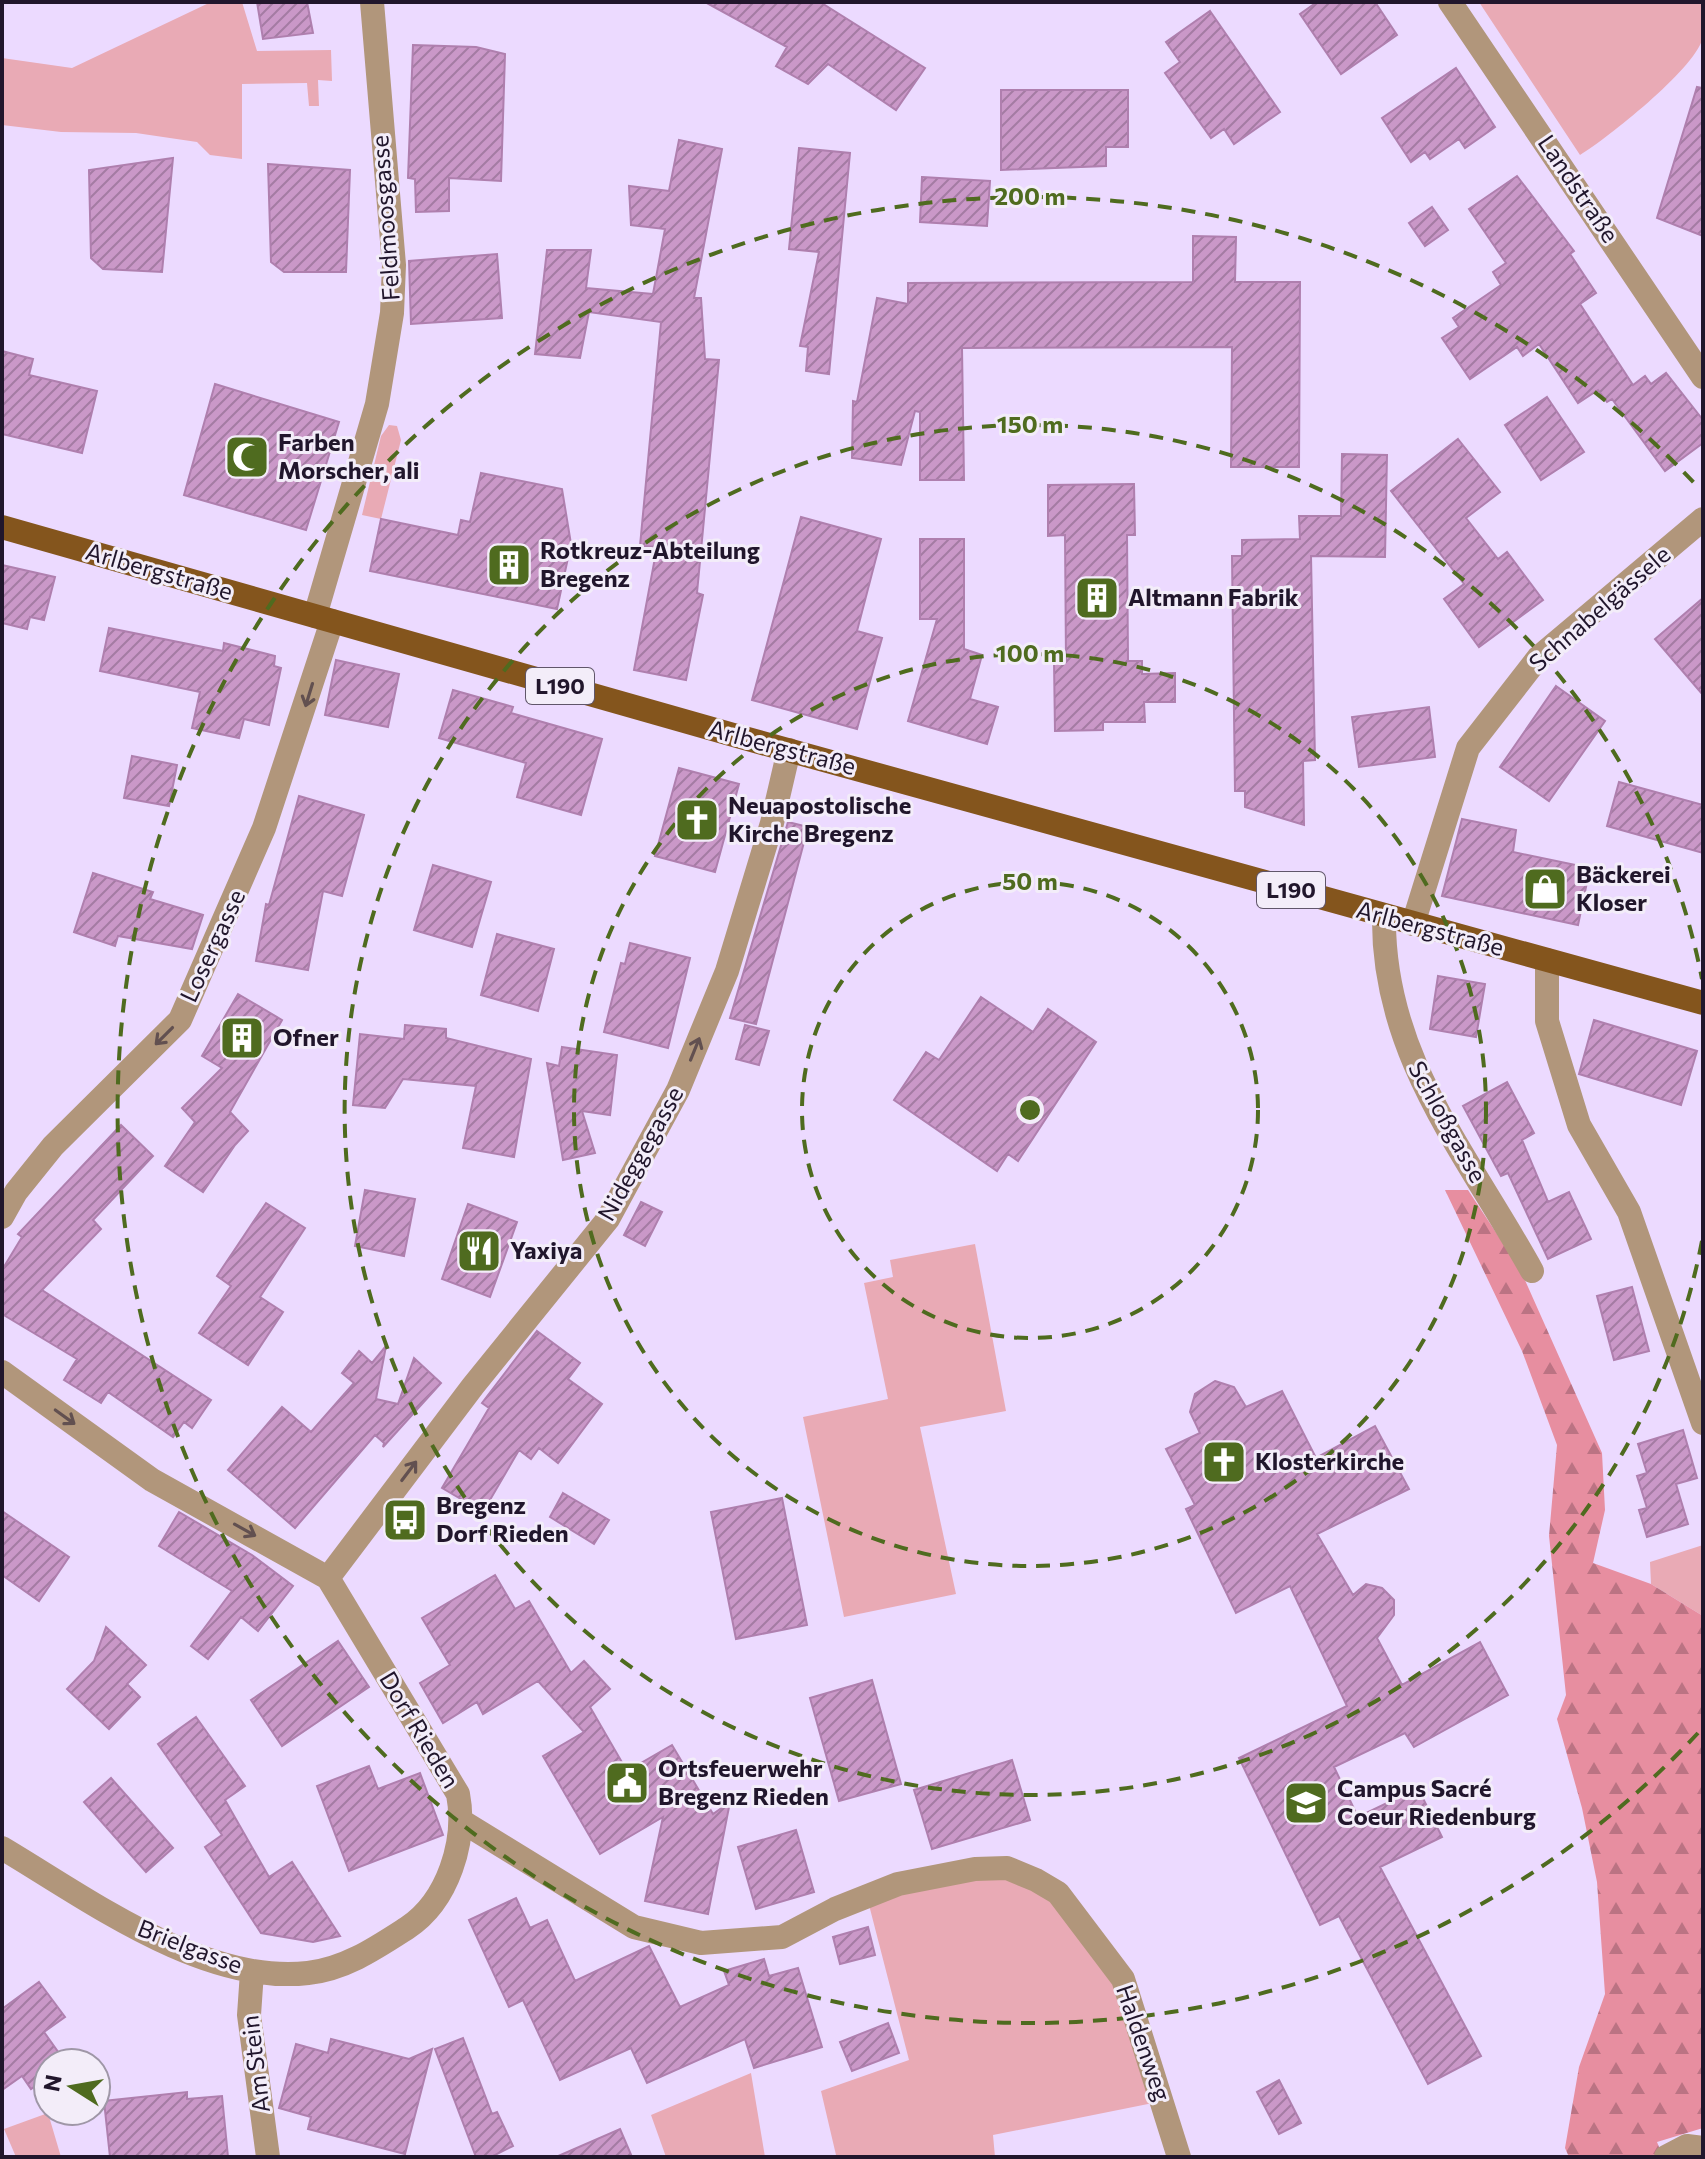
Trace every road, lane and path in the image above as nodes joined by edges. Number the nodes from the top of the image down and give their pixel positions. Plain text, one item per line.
1 (372, 2) edge
2 (1450, 2) edge
3 (1703, 377) edge
4 (1703, 519) edge
5 (2, 527) edge
6 (324, 618) junction
7 (789, 750) junction
8 (1384, 916) junction
9 (1413, 924) junction
10 (1547, 960) junction
11 (1703, 1003) edge
12 (2, 1217) edge
13 (1532, 1271) dead end
14 (2, 1372) edge
15 (1703, 1423) edge
16 (328, 1578) junction
17 (463, 1822) junction
18 (2, 1848) edge
19 (252, 1972) junction
20 (1703, 2148) edge
21 (1668, 2156) edge
22 (268, 2157) edge
23 (1179, 2157) edge

1 - 6 street, Feldmoosgasse
2 - 3 street, Landstraße
4 - 9 street, Schnabelgässele
5 - 6 main road, Arlbergstraße / L190
6 - 7 main road, Arlbergstraße / L190
6 -> 12 street, Losergasse
7 - 8 main road, Arlbergstraße / L190
16 -> 7 street, Nideggegasse
8 - 9 main road, Arlbergstraße / L190
8 - 13 street, Schloßgasse
9 - 10 main road, Arlbergstraße / L190
10 - 11 main road, Arlbergstraße / L190
10 - 15 street
14 -> 16 street, Dorf Rieden
16 - 17 street, Dorf Rieden
17 - 19 street, Brielgasse
17 - 23 street, Haldenweg
18 - 19 street, Brielgasse
19 - 22 street, Am Stein
20 - 21 street

